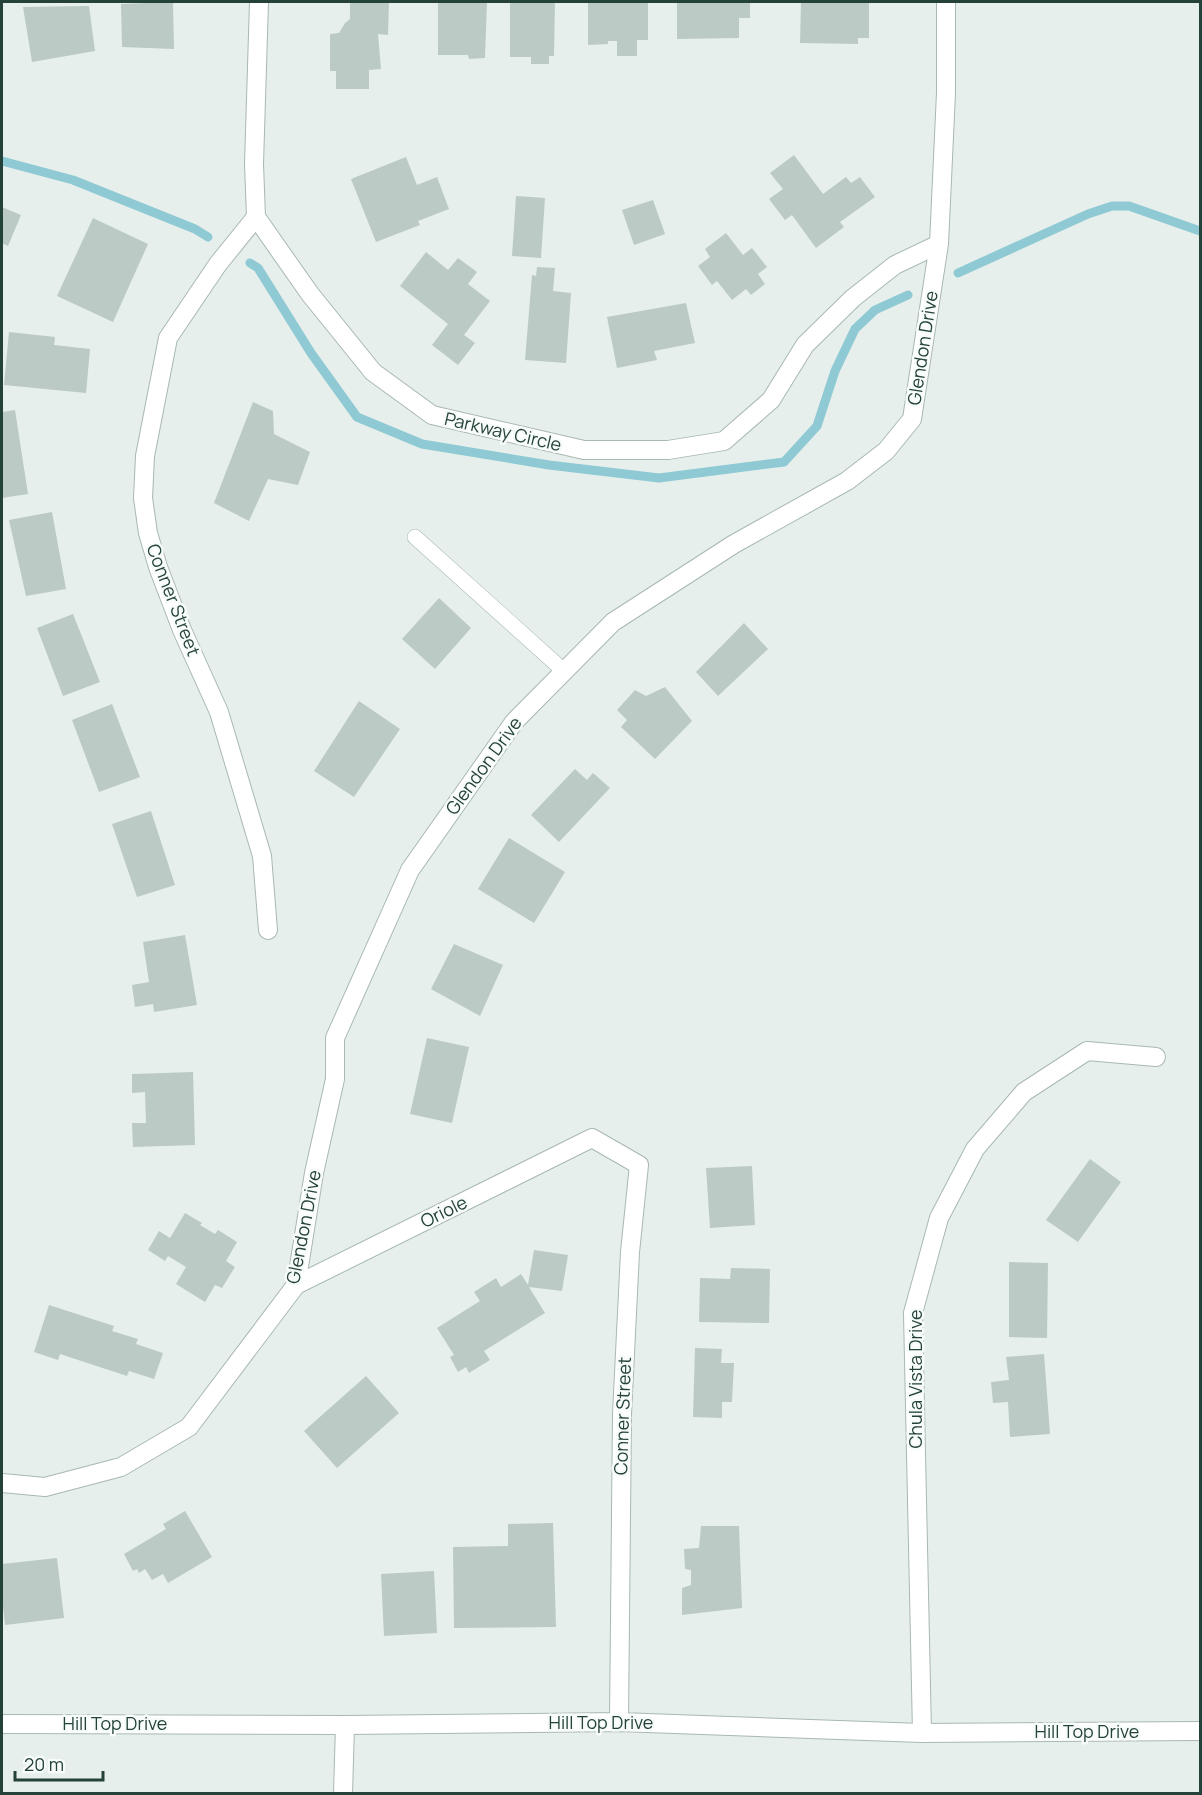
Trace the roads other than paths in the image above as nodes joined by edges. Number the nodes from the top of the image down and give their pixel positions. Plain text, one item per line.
1 (259, 2) edge
2 (946, 2) edge
3 (256, 217) junction
4 (939, 244) junction
5 (415, 537) dead end
6 (564, 671) junction
7 (268, 930) dead end
8 (1156, 1057) dead end
9 (592, 1138) joint
10 (296, 1285) junction
11 (2, 1483) edge
12 (619, 1722) junction
13 (2, 1724) edge
14 (345, 1725) junction
15 (1200, 1731) edge
16 (922, 1733) junction
17 (343, 1794) edge

1 - 3 street
2 - 4 street, Glendon Drive
3 - 4 street, Parkway Circle
3 - 7 street, Conner Street
4 - 6 street, Glendon Drive
5 - 6 lane
6 - 10 street, Glendon Drive
8 - 16 street, Chula Vista Drive
9 - 10 street, Oriole
9 - 12 street, Conner Street
10 - 11 street, Glendon Drive
12 - 14 street, Hill Top Drive
12 - 16 street, Hill Top Drive
13 - 14 street, Hill Top Drive
14 - 17 street
15 - 16 street, Hill Top Drive

